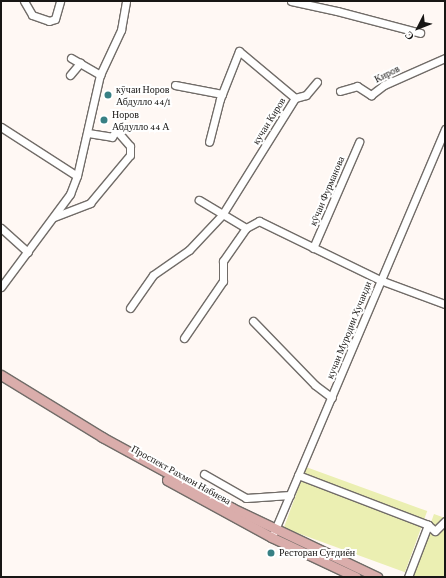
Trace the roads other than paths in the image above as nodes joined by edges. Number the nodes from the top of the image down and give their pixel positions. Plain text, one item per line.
1 (24, 1) edge
2 (60, 1) edge
3 (126, 1) edge
4 (291, 1) edge
5 (420, 33) dead end
6 (71, 58) dead end
7 (445, 58) edge
8 (80, 63) junction
9 (70, 75) dead end
10 (100, 75) junction
11 (317, 82) dead end
12 (175, 85) dead end
13 (340, 91) dead end
14 (222, 94) junction
15 (295, 98) junction
16 (1, 127) edge
17 (445, 129) edge
18 (88, 133) junction
19 (208, 142) dead end
20 (358, 142) dead end
21 (77, 176) junction
22 (199, 200) dead end
23 (222, 215) junction
24 (54, 217) junction
25 (1, 228) edge
26 (246, 228) junction
27 (313, 248) junction
28 (28, 252) junction
29 (380, 280) junction
30 (1, 286) edge
31 (445, 304) edge
32 (130, 308) dead end
33 (253, 321) dead end
34 (184, 338) dead end
35 (1, 375) edge
36 (1, 382) edge
37 (332, 398) junction
38 (204, 474) dead end
39 (298, 475) junction
40 (290, 495) junction
41 (445, 521) edge
42 (428, 525) junction
43 (273, 534) junction
44 (356, 577) edge
45 (377, 577) edge
46 (408, 577) edge

1 - 2 street
3 - 10 street
4 - 5 street
6 - 8 street
7 - 13 street, Киров
8 - 9 street
8 - 10 street
10 - 18 street
11 - 15 street
12 - 14 street
14 - 15 street, кучаи Киров
14 - 19 street
15 - 23 street, кучаи Киров
16 - 21 street
17 - 29 street, кучаи Муродии Хучанди
18 - 21 street
18 - 24 street
20 - 27 street, кӯчаи Фурманова
21 - 24 street
22 - 23 street
23 - 26 street
23 - 32 street, кучаи Киров
24 - 28 street
25 - 28 street
26 - 27 street
26 - 34 street
27 - 29 street
28 - 30 street
29 - 31 street
29 - 37 street, кучаи Муродии Хучанди
33 - 37 street
35 - 43 main road, Проспект Рахмон Набиева
36 - 43 main road, Проспект Рахмон Набиева
37 - 39 street, кучаи Муродии Хучанди
38 - 40 street
39 - 40 street, кучаи Муродии Хучанди
39 - 42 street
40 - 43 street, кучаи Муродии Хучанди
41 - 42 street
42 - 46 street
43 - 44 main road, Проспект Рахмон Набиева
43 - 45 main road, Проспект Рахмон Набиева

